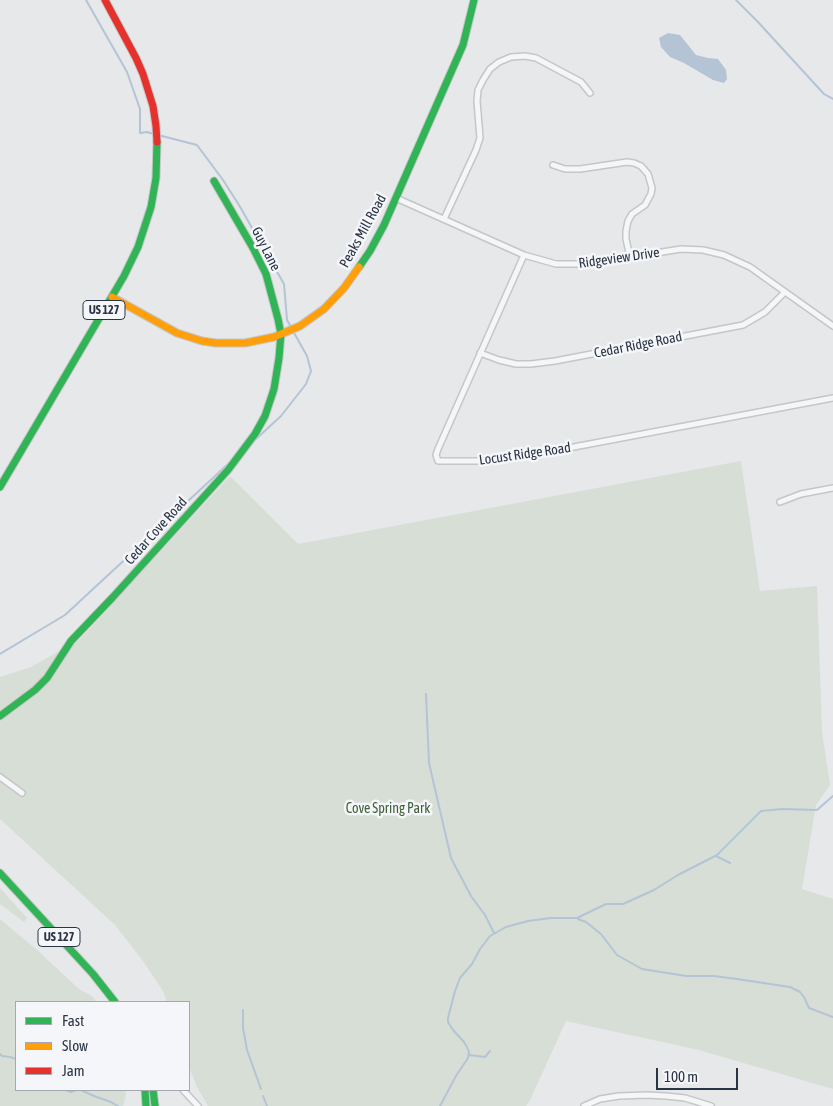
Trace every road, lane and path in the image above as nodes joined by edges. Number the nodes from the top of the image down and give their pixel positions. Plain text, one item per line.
1 (105, 0) edge
2 (474, 0) edge
3 (590, 93) dead end
4 (553, 165) dead end
5 (214, 181) dead end
6 (396, 198) junction
7 (444, 219) junction
8 (524, 254) junction
9 (630, 257) junction
10 (785, 292) junction
11 (112, 297) junction
12 (833, 326) edge
13 (280, 334) junction
14 (480, 353) junction
15 (833, 398) edge
16 (0, 488) edge
17 (833, 488) edge
18 (780, 502) dead end
19 (0, 716) edge
20 (0, 777) edge
21 (22, 794) dead end
22 (0, 874) edge
23 (114, 1001) edge
24 (148, 1091) edge
25 (148, 1091) edge
26 (148, 1091) edge
27 (184, 1091) edge
28 (600, 1099) junction
29 (142, 1106) edge
30 (146, 1106) edge
31 (155, 1106) edge
32 (198, 1106) edge
33 (584, 1106) edge
34 (602, 1106) edge
35 (711, 1106) edge

1 - 11 main road, US 127
2 - 6 main road, Peaks Mill Road
3 - 7 street
4 - 9 street
5 - 13 main road, Guy Lane
6 - 7 street, Ridgeview Drive
6 - 13 main road, Peaks Mill Road
7 - 8 street, Ridgeview Drive
8 - 9 street, Ridgeview Drive
8 - 14 street, Locust Ridge Road
9 - 10 street, Ridgeview Drive
10 - 12 street, Ridgeview Drive
10 - 14 street, Cedar Ridge Road
11 - 13 main road, Peaks Mill Road
11 - 16 main road, US 127
13 - 19 main road, Cedar Cove Road
14 - 15 street, Locust Ridge Road
17 - 18 street
20 - 21 street
22 - 23 main road, US 127
24 - 29 main road
25 - 30 main road
26 - 31 main road
27 - 32 street
28 - 33 street
28 - 34 street
28 - 35 street

